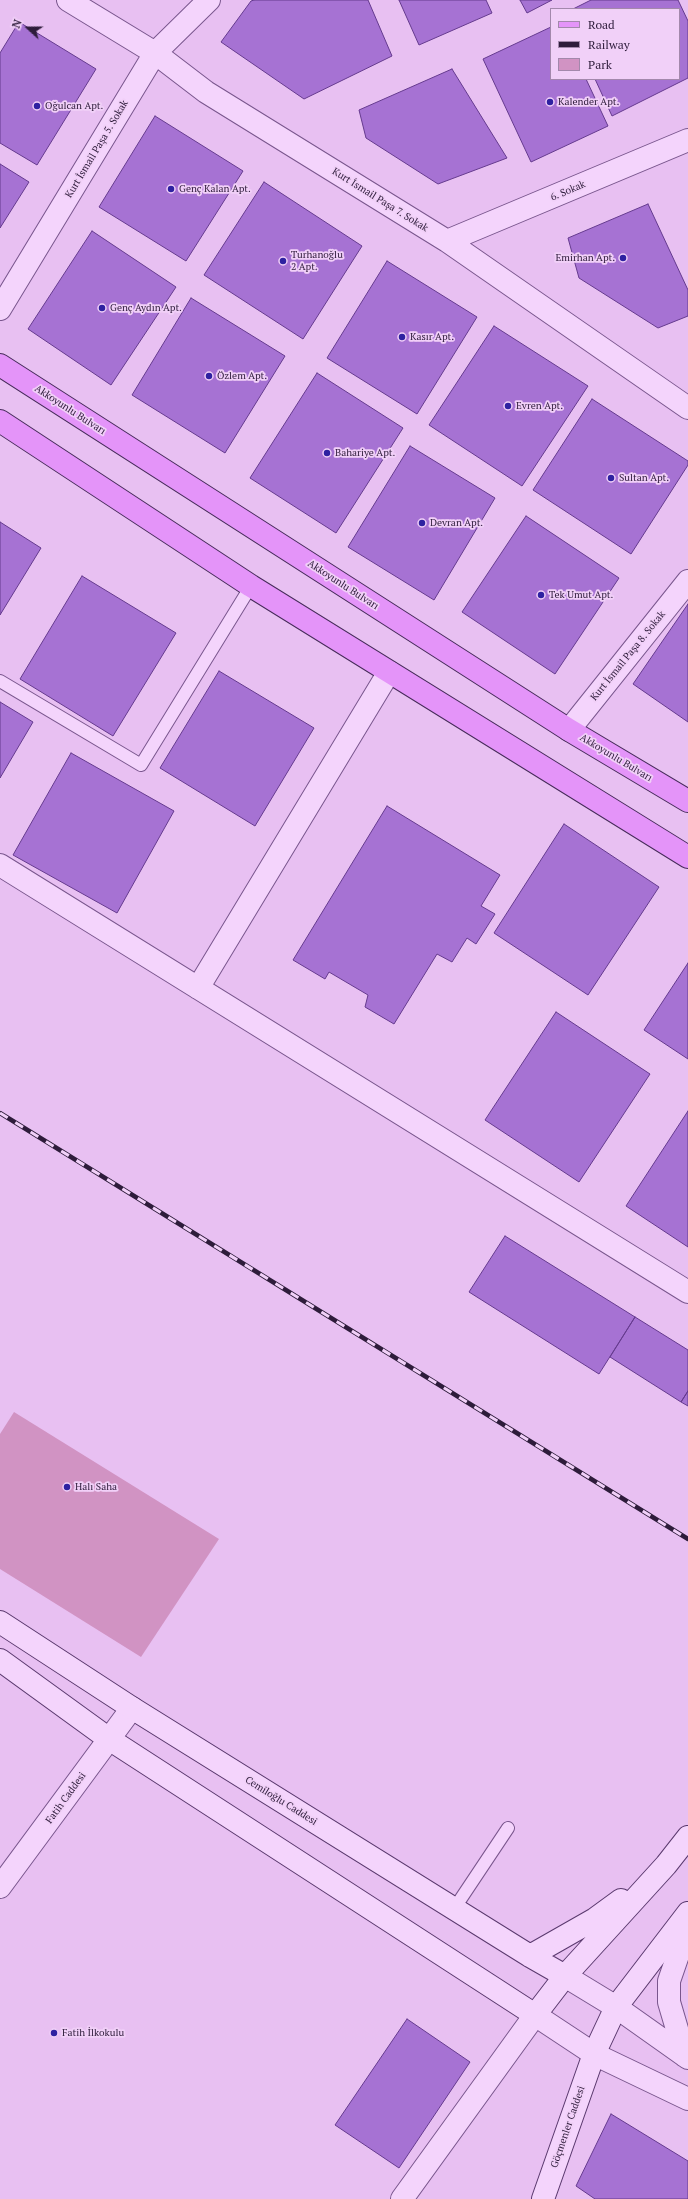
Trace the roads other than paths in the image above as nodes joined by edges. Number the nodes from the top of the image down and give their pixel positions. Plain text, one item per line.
1 (68, 0) edge
2 (209, 0) edge
3 (155, 53) junction
4 (688, 140) edge
5 (447, 241) junction
6 (0, 309) edge
7 (0, 365) edge
8 (688, 408) edge
9 (0, 421) edge
10 (688, 581) edge
11 (251, 586) junction
12 (389, 672) junction
13 (0, 681) edge
14 (569, 730) junction
15 (688, 801) edge
16 (688, 857) edge
17 (0, 865) edge
18 (198, 988) junction
19 (688, 1292) edge
20 (0, 1622) edge
21 (0, 1660) edge
22 (132, 1708) junction
23 (109, 1739) junction
24 (508, 1828) dead end
25 (688, 1837) edge
26 (666, 1865) junction
27 (0, 1888) edge
28 (454, 1909) junction
29 (688, 1914) edge
30 (688, 1926) edge
31 (530, 1956) junction
32 (565, 1976) junction
33 (616, 2007) junction
34 (535, 2015) junction
35 (594, 2054) junction
36 (687, 2057) edge
37 (688, 2099) edge
38 (402, 2199) edge
39 (543, 2199) edge

1 - 3 street, Kurt İsmail Paşa 7. Sokak
2 - 3 street, Kurt İsmail Paşa 5. Sokak
3 - 5 street, Kurt İsmail Paşa 7. Sokak
3 - 6 street, Kurt İsmail Paşa 5. Sokak
4 - 5 street, 6. Sokak
5 - 8 street, Kurt İsmail Paşa 7. Sokak
7 - 14 main road, Akkoyunlu Bulvarı
9 - 11 main road
10 - 14 street, Kurt İsmail Paşa 8. Sokak
11 - 12 main road
11 - 13 lane
12 - 16 main road
12 - 18 street
14 - 15 main road, Akkoyunlu Bulvarı
17 - 18 street
18 - 19 street
20 - 22 street, Cemiloğlu Caddesi
21 - 23 street
22 - 23 street, Fatih Caddesi
22 - 28 street, Cemiloğlu Caddesi
23 - 27 street, Fatih Caddesi
23 - 34 street
24 - 28 lane
25 - 26 street
26 - 31 street
26 - 32 street
28 - 31 street, Cemiloğlu Caddesi
29 - 33 street, Göçmenler Caddesi
30 - 36 street
31 - 32 street, Cemiloğlu Caddesi
32 - 33 street, Cemiloğlu Caddesi
32 - 34 street
33 - 35 street, Göçmenler Caddesi
33 - 36 street, Cemiloğlu Caddesi
34 - 35 street
34 - 38 street
35 - 37 street
35 - 39 street, Göçmenler Caddesi

